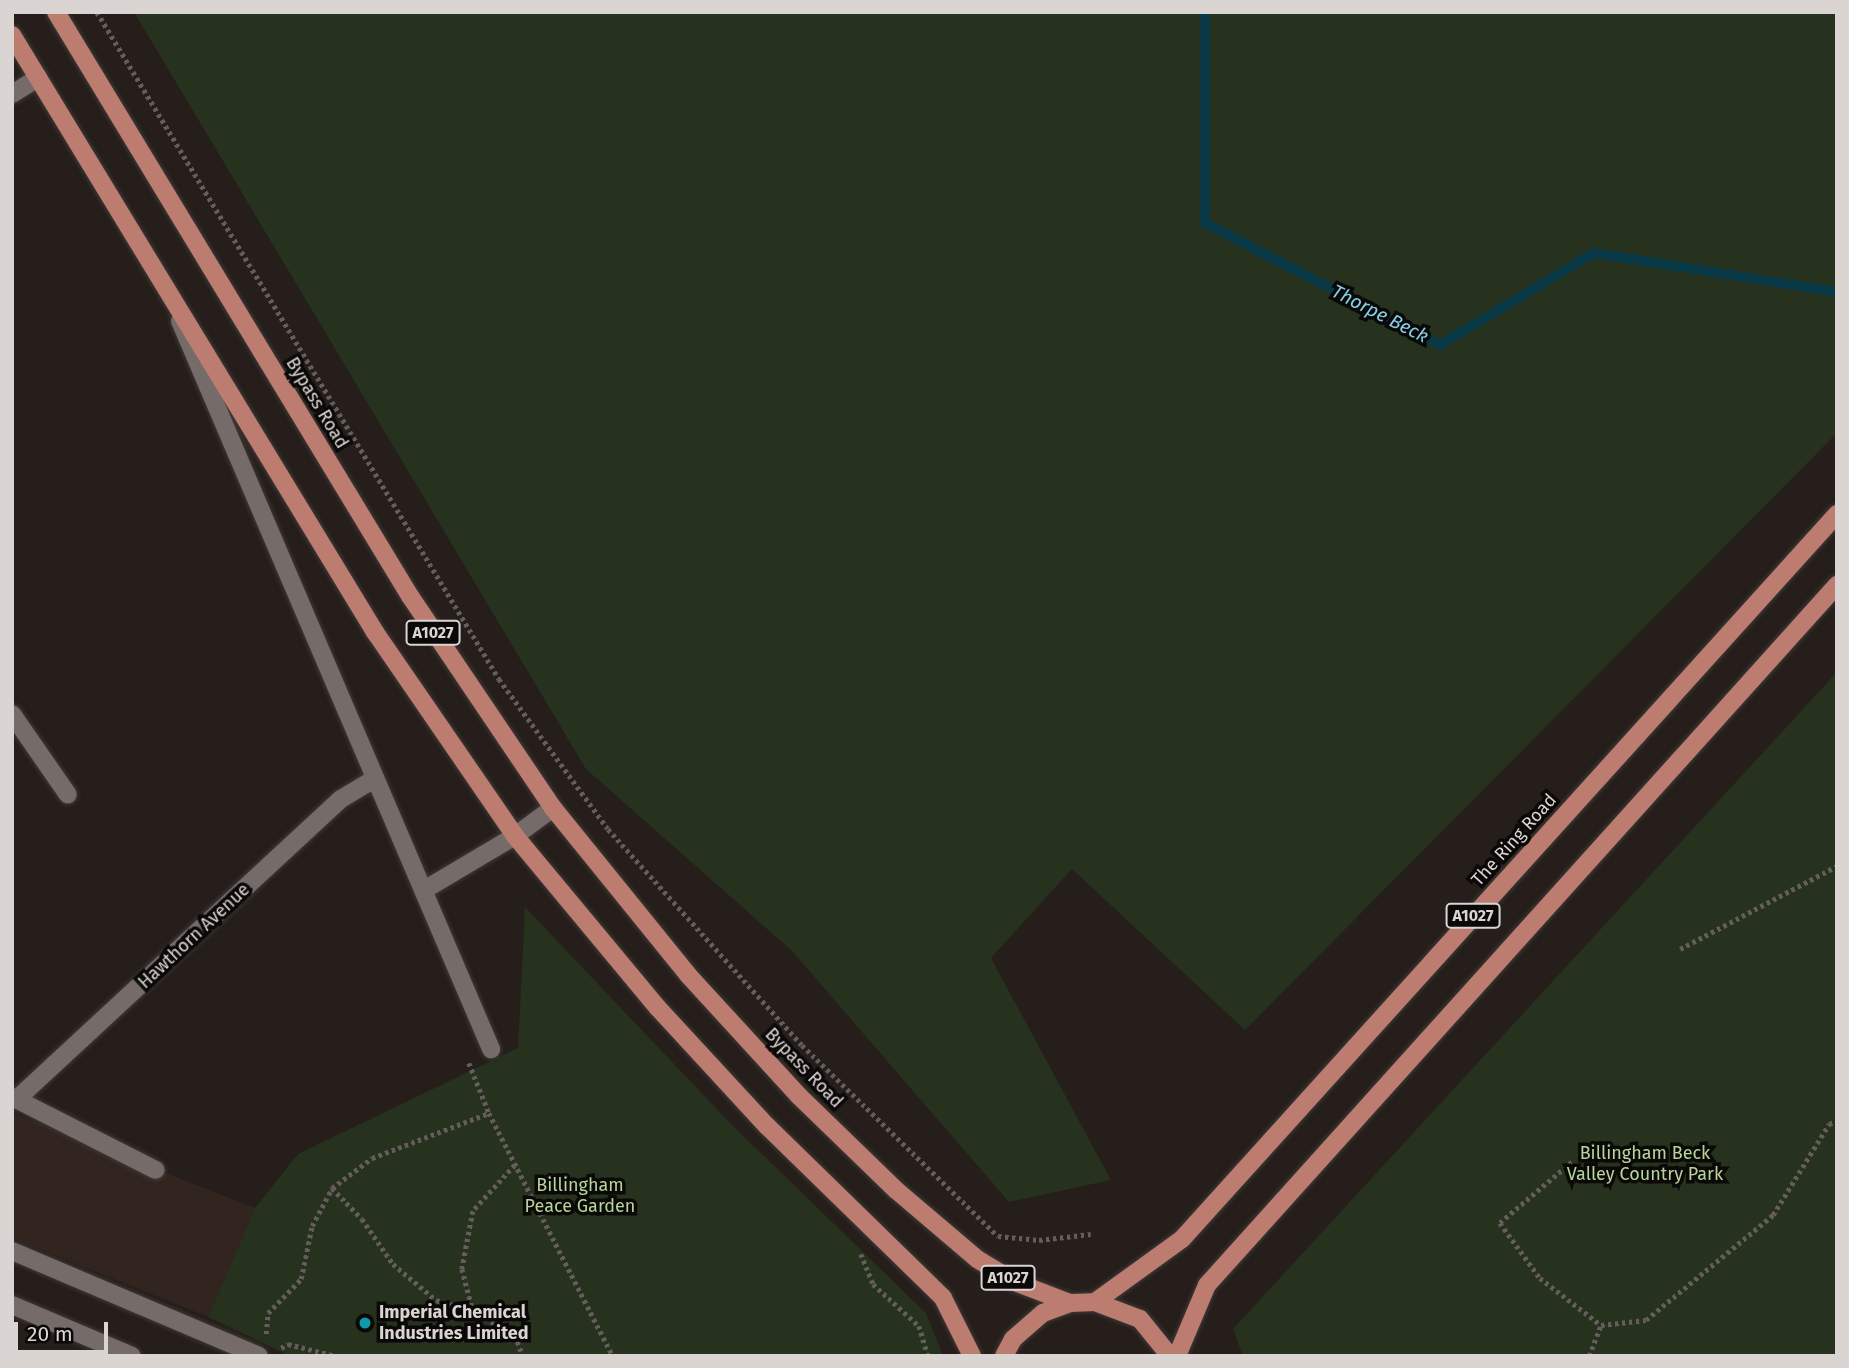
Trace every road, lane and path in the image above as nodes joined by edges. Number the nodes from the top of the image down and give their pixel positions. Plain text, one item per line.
1 (56, 12) edge
2 (97, 12) edge
3 (12, 35) edge
4 (38, 78) junction
5 (12, 94) edge
6 (170, 298) junction
7 (1837, 514) edge
8 (1837, 585) edge
9 (12, 714) edge
10 (374, 779) junction
11 (68, 795) dead end
12 (553, 808) junction
13 (516, 836) junction
14 (1837, 866) edge
15 (424, 890) junction
16 (1680, 949) dead end
17 (491, 1049) joint
18 (15, 1098) edge
19 (489, 1113) junction
20 (1837, 1121) edge
21 (1572, 1162) dead end
22 (515, 1165) junction
23 (156, 1170) dead end
24 (332, 1188) junction
25 (1091, 1234) dead end
26 (12, 1251) edge
27 (873, 1284) dead end
28 (1095, 1302) junction
29 (1070, 1303) junction
30 (12, 1305) edge
31 (473, 1311) junction
32 (1601, 1325) junction
33 (262, 1350) edge
34 (278, 1350) dead end
35 (132, 1356) edge
36 (336, 1356) edge
37 (523, 1356) edge
38 (613, 1356) edge
39 (928, 1356) edge
40 (972, 1356) edge
41 (1004, 1356) edge
42 (1170, 1356) edge
43 (1177, 1356) edge
44 (1588, 1356) edge

1 - 12 main road, Bypass Road / A1027
2 - 25 path
3 - 4 main road, A1027
4 - 5 street
4 - 6 main road, A1027
6 - 10 street
6 - 13 main road, A1027
7 - 28 main road, The Ring Road / A1027
8 - 43 main road, A1027
9 - 11 street
10 - 15 street
10 - 18 street, Hawthorn Avenue
12 - 13 street
12 - 29 main road, Bypass Road / A1027
13 - 15 street
13 - 40 main road, A1027
14 - 16 path
15 - 17 street
17 - 19 path
18 - 23 street
19 - 22 path
19 - 24 path
20 - 32 path
21 - 32 path
22 - 31 path
22 - 38 path
24 - 31 path
24 - 33 path
26 - 33 street
27 - 39 path
28 - 29 main road, A1027
28 - 42 main road, A1027
29 - 41 main road, A1027
30 - 35 street
31 - 37 path
32 - 44 path
34 - 36 path

